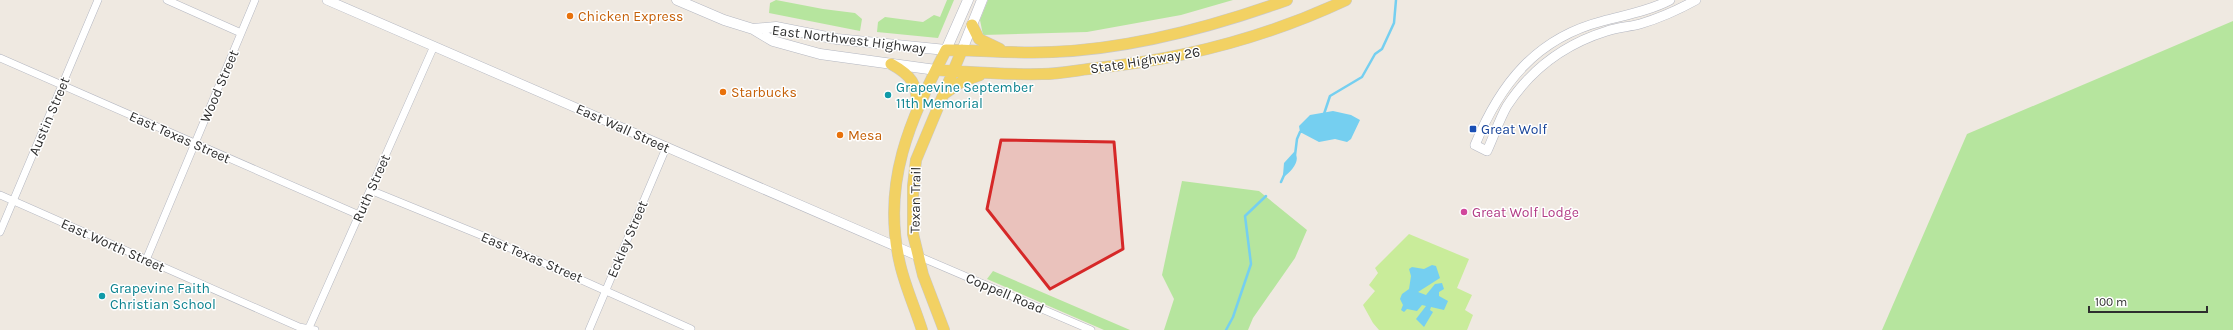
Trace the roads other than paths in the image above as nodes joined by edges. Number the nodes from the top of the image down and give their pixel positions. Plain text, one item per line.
1 (98, 0) edge
2 (167, 0) edge
3 (255, 0) edge
4 (328, 0) edge
5 (677, 0) edge
6 (968, 0) edge
7 (982, 0) edge
8 (1287, 0) edge
9 (1346, 0) edge
10 (1670, 0) edge
11 (1696, 0) edge
12 (972, 25) junction
13 (753, 30) junction
14 (241, 32) junction
15 (434, 46) junction
16 (946, 50) junction
17 (962, 50) junction
18 (1010, 53) junction
19 (0, 58) edge
20 (890, 64) junction
21 (936, 70) junction
22 (953, 71) junction
23 (996, 74) junction
24 (62, 85) junction
25 (942, 96) junction
26 (917, 108) junction
27 (195, 143) junction
28 (666, 148) junction
29 (370, 190) junction
30 (0, 195) edge
31 (13, 201) junction
32 (359, 215) junction
33 (0, 232) edge
34 (897, 247) junction
35 (918, 256) junction
36 (146, 260) junction
37 (606, 290) junction
38 (691, 329) dead end
39 (310, 330) edge
40 (589, 330) edge
41 (922, 330) edge
42 (944, 330) edge
43 (1091, 330) edge

1 - 24 street, Austin Street
2 - 14 street
3 - 14 street, Wood Street
4 - 15 street, East Wall Street
5 - 13 main road, East Northwest Highway
6 - 16 main road
7 - 12 main road
8 - 18 main road, State Highway 26
9 - 23 main road, State Highway 26
10 - 11 street
12 - 17 main road
12 - 18 main road
13 - 16 main road, East Northwest Highway
13 - 20 main road, East Northwest Highway
14 - 27 street, Wood Street
15 - 28 street, East Wall Street
15 - 29 street, Ruth Street
16 - 17 main road, State Highway 26
16 - 21 main road, Texan Trail
17 - 18 main road, State Highway 26
17 - 22 main road, Texan Trail
19 - 24 street, East Texas Street
20 - 21 main road, East Northwest Highway
20 - 26 main road
21 - 22 main road, State Highway 26
21 - 26 main road, Texan Trail
22 - 23 main road, State Highway 26
22 - 25 main road, Texan Trail
23 - 25 main road
24 - 27 street, East Texas Street
24 - 31 street, Austin Street
25 - 35 main road, Texan Trail
26 - 34 main road, Texan Trail
27 - 32 street, East Texas Street
27 - 36 street, Wood Street
28 - 34 street, East Wall Street
28 - 37 street, Eckley Street
29 - 32 street, Ruth Street
29 - 37 street, East Texas Street
30 - 31 street, East Worth Street
31 - 33 street, Austin Street
31 - 36 street, East Worth Street
32 - 39 street, Ruth Street
34 - 35 street, East Wall Street
34 - 41 main road, Texan Trail
35 - 42 main road, Texan Trail
35 - 43 street, Coppell Road
36 - 39 street, East Worth Street
37 - 38 street, East Texas Street
37 - 40 street, Eckley Street

